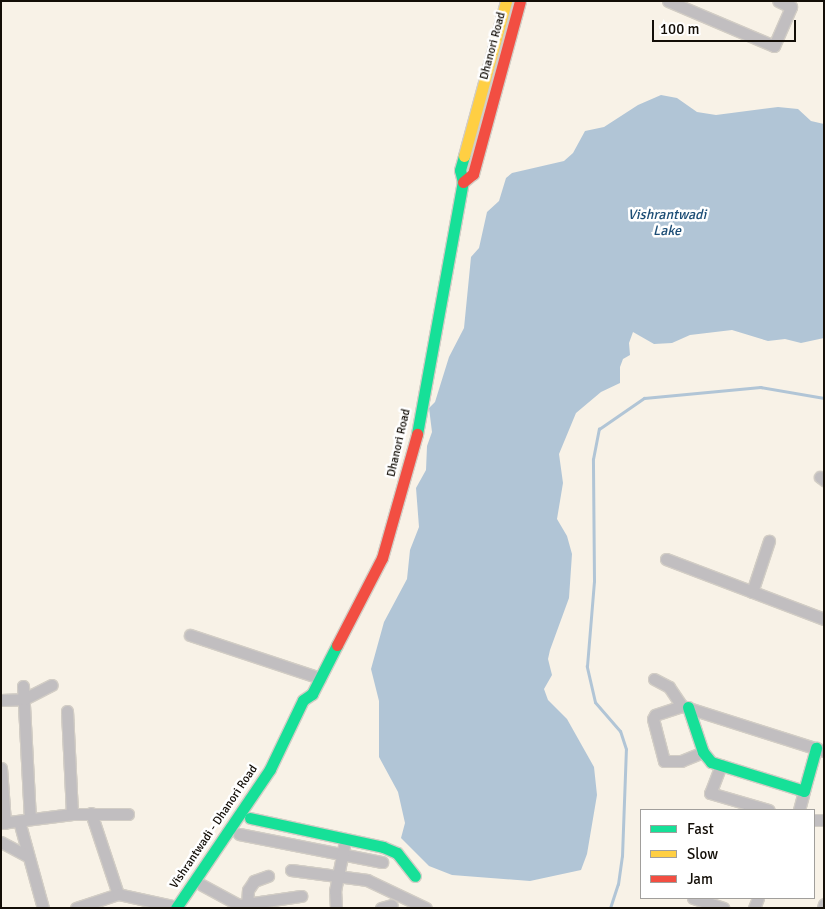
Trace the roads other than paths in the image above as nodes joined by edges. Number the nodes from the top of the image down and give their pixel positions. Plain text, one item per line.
1 (506, 1) edge
2 (520, 1) edge
3 (668, 1) edge
4 (778, 1) edge
5 (463, 182) junction
6 (769, 541) dead end
7 (666, 559) dead end
8 (752, 592) junction
9 (824, 619) edge
10 (190, 636) dead end
11 (320, 678) junction
12 (654, 679) dead end
13 (52, 685) dead end
14 (23, 686) dead end
15 (312, 694) junction
16 (24, 699) junction
17 (1, 700) edge
18 (685, 707) junction
19 (67, 711) dead end
20 (820, 750) edge
21 (703, 752) junction
22 (721, 765) junction
23 (1, 768) edge
24 (804, 791) junction
25 (765, 809) edge
26 (799, 809) edge
27 (91, 813) junction
28 (72, 814) junction
29 (128, 814) dead end
30 (250, 818) junction
31 (25, 820) junction
32 (3, 823) edge
33 (239, 834) junction
34 (346, 837) junction
35 (1, 842) edge
36 (222, 850) junction
37 (343, 852) junction
38 (27, 856) junction
39 (382, 862) dead end
40 (291, 870) dead end
41 (268, 876) dead end
42 (338, 876) junction
43 (415, 876) dead end
44 (202, 885) junction
45 (301, 896) dead end
46 (112, 899) edge
47 (696, 899) edge
48 (247, 906) edge
49 (180, 907) edge
50 (43, 908) edge
51 (76, 908) edge
52 (336, 908) edge
53 (426, 908) edge
54 (722, 908) edge

1 - 5 main road, Dhanori Road
2 - 5 main road, Dhanori Road
3 - 4 street
5 - 11 main road, Dhanori Road
6 - 8 street
7 - 8 street
8 - 9 street
10 - 11 street
11 - 15 main road, Dhanori Road
12 - 18 street
13 - 16 street
14 - 16 street
15 - 30 main road, Vishrantwadi - Dhanori Road
15 - 36 main road, Vishrantwadi - Dhanori Road
16 - 17 street
16 - 31 street
18 - 20 street
18 - 21 main road
18 - 21 street
19 - 28 street
20 - 24 main road
21 - 22 main road
22 - 24 main road
22 - 25 street
23 - 32 street
24 - 26 street
27 - 28 street
27 - 29 street
27 - 46 street
28 - 31 street
30 - 33 main road, Vishrantwadi - Dhanori Road
30 - 34 main road
31 - 32 street
31 - 38 street
33 - 36 main road, Vishrantwadi - Dhanori Road
33 - 37 street
34 - 37 street
34 - 43 main road
35 - 38 street
36 - 44 main road, Vishrantwadi - Dhanori Road
36 - 49 main road, Vishrantwadi - Dhanori Road
37 - 39 street
37 - 42 street
38 - 50 street
40 - 42 street
41 - 48 street
42 - 52 street
42 - 53 street
44 - 48 street
44 - 49 main road, Vishrantwadi - Dhanori Road
45 - 48 street
46 - 49 street
46 - 51 street
47 - 54 street

